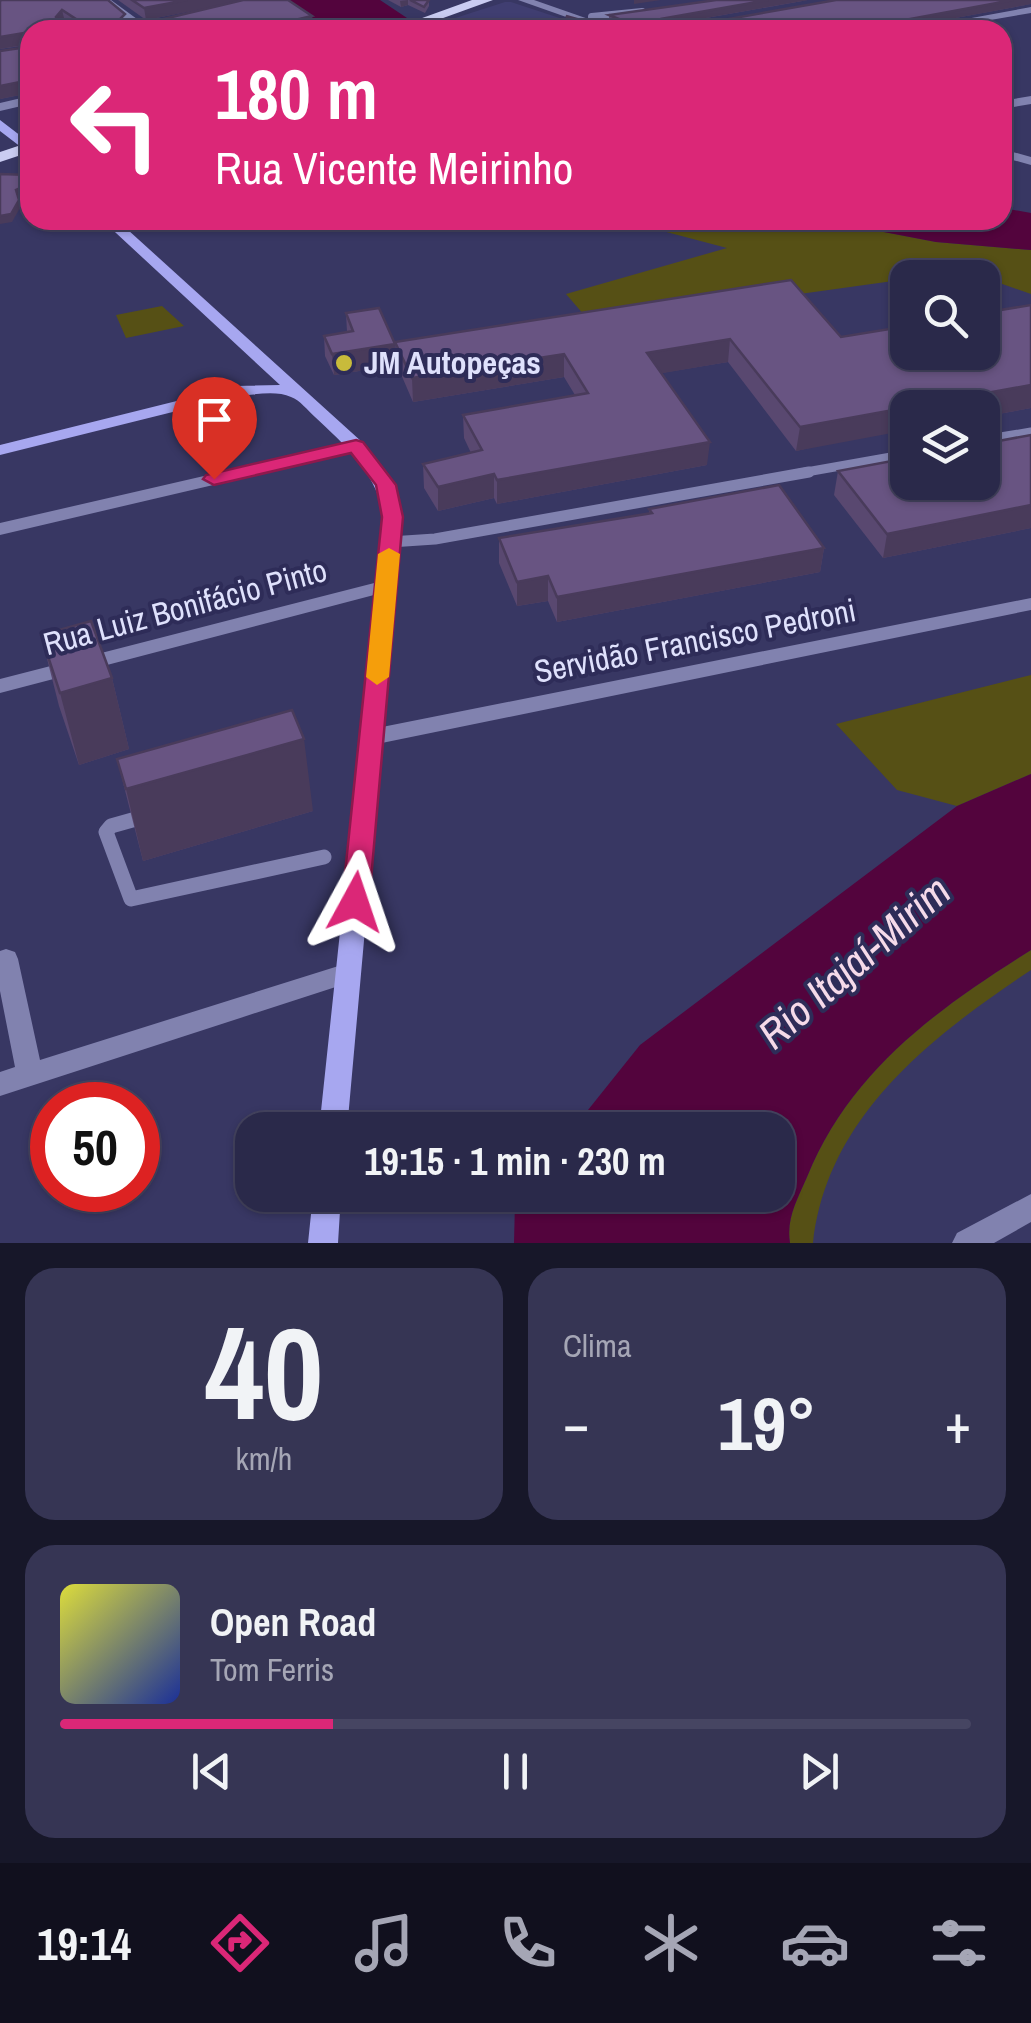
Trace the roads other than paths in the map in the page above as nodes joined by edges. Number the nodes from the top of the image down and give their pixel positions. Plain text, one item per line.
1 (104, 0) edge
2 (486, 0) edge
3 (523, 0) edge
4 (449, 6) edge
5 (1031, 10) edge
6 (648, 12) edge
7 (592, 17) dead end
8 (130, 20) edge
9 (405, 20) edge
10 (418, 20) edge
11 (584, 20) edge
12 (972, 20) edge
13 (0, 124) edge
14 (20, 143) edge
15 (120, 230) edge
16 (267, 364) junction
17 (238, 391) junction
18 (299, 393) junction
19 (1031, 432) edge
20 (1000, 437) edge
21 (356, 446) junction
22 (0, 450) edge
23 (890, 457) edge
24 (0, 529) edge
25 (390, 542) junction
26 (386, 586) junction
27 (1031, 604) edge
28 (0, 686) edge
29 (372, 737) junction
30 (166, 810) edge
31 (324, 857) dead end
32 (0, 961) edge
33 (348, 973) junction
34 (30, 1075) junction
35 (0, 1084) edge
36 (335, 1112) edge
37 (1031, 1207) edge
38 (326, 1212) edge
39 (324, 1243) edge
40 (967, 1243) edge

1 - 8 street
2 - 4 main road
3 - 11 street
4 - 9 main road
4 - 10 main road
5 - 12 street
6 - 7 lane
13 - 14 main road
15 - 16 main road
16 - 17 main road
16 - 18 main road
17 - 18 main road
17 - 22 main road
18 - 21 main road
19 - 20 lane
21 - 24 street
21 - 25 main road
23 - 25 lane
25 - 26 main road
26 - 28 street, Rua Luiz Bonifácio Pinto
26 - 29 main road
27 - 29 street, Servidão Francisco Pedroni
29 - 33 main road
30 - 31 lane
32 - 34 street
33 - 34 street
33 - 36 main road
34 - 35 street
37 - 40 street
38 - 39 main road

